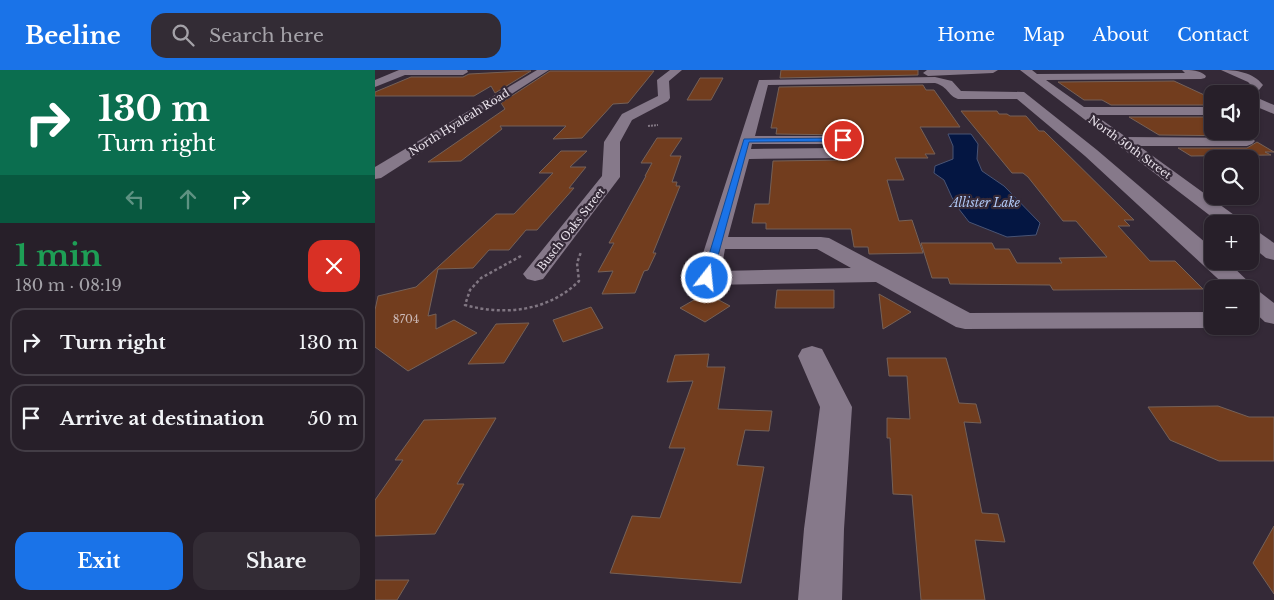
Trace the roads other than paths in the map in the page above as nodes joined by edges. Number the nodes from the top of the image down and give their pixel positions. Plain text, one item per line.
1 (544, 70) edge
2 (677, 70) edge
3 (993, 70) edge
4 (1018, 70) edge
5 (1114, 70) edge
6 (1187, 70) edge
7 (1226, 70) edge
8 (375, 71) edge
9 (406, 71) edge
10 (463, 72) dead end
11 (1028, 72) edge
12 (763, 76) edge
13 (1127, 77) junction
14 (375, 84) edge
15 (1257, 85) edge
16 (1053, 90) junction
17 (1072, 90) dead end
18 (1259, 91) edge
19 (1269, 93) dead end
20 (1259, 102) edge
21 (1274, 110) edge
22 (1080, 111) junction
23 (1204, 111) edge
24 (1247, 141) dead end
25 (1122, 142) junction
26 (744, 147) junction
27 (375, 174) edge
28 (1222, 215) edge
29 (1259, 242) edge
30 (716, 243) junction
31 (1204, 253) edge
32 (1274, 253) edge
33 (1223, 270) edge
34 (535, 274) dead end
35 (881, 276) junction
36 (1234, 280) edge
37 (1259, 303) edge
38 (1274, 317) edge
39 (1259, 318) edge
40 (1204, 320) edge
41 (812, 356) dead end
42 (820, 600) edge

1 - 27 street, North Hyaleah Road
2 - 34 street, Busch Oaks Street
3 - 12 street
4 - 11 street
5 - 13 street
6 - 13 street
7 - 15 street
8 - 9 street
9 - 10 street
9 - 14 street
11 - 13 street
11 - 16 street, North 50th Street
12 - 26 street
12 - 31 street
16 - 17 street
16 - 22 street, North 50th Street
18 - 19 street
20 - 21 street
22 - 23 street
22 - 25 street, North 50th Street
24 - 25 street
25 - 28 street, North 50th Street
26 - 26 street
26 - 30 street
29 - 32 street
30 - 35 street
30 - 35 street
33 - 36 street
35 - 40 street
37 - 38 street
38 - 39 street
41 - 42 street

